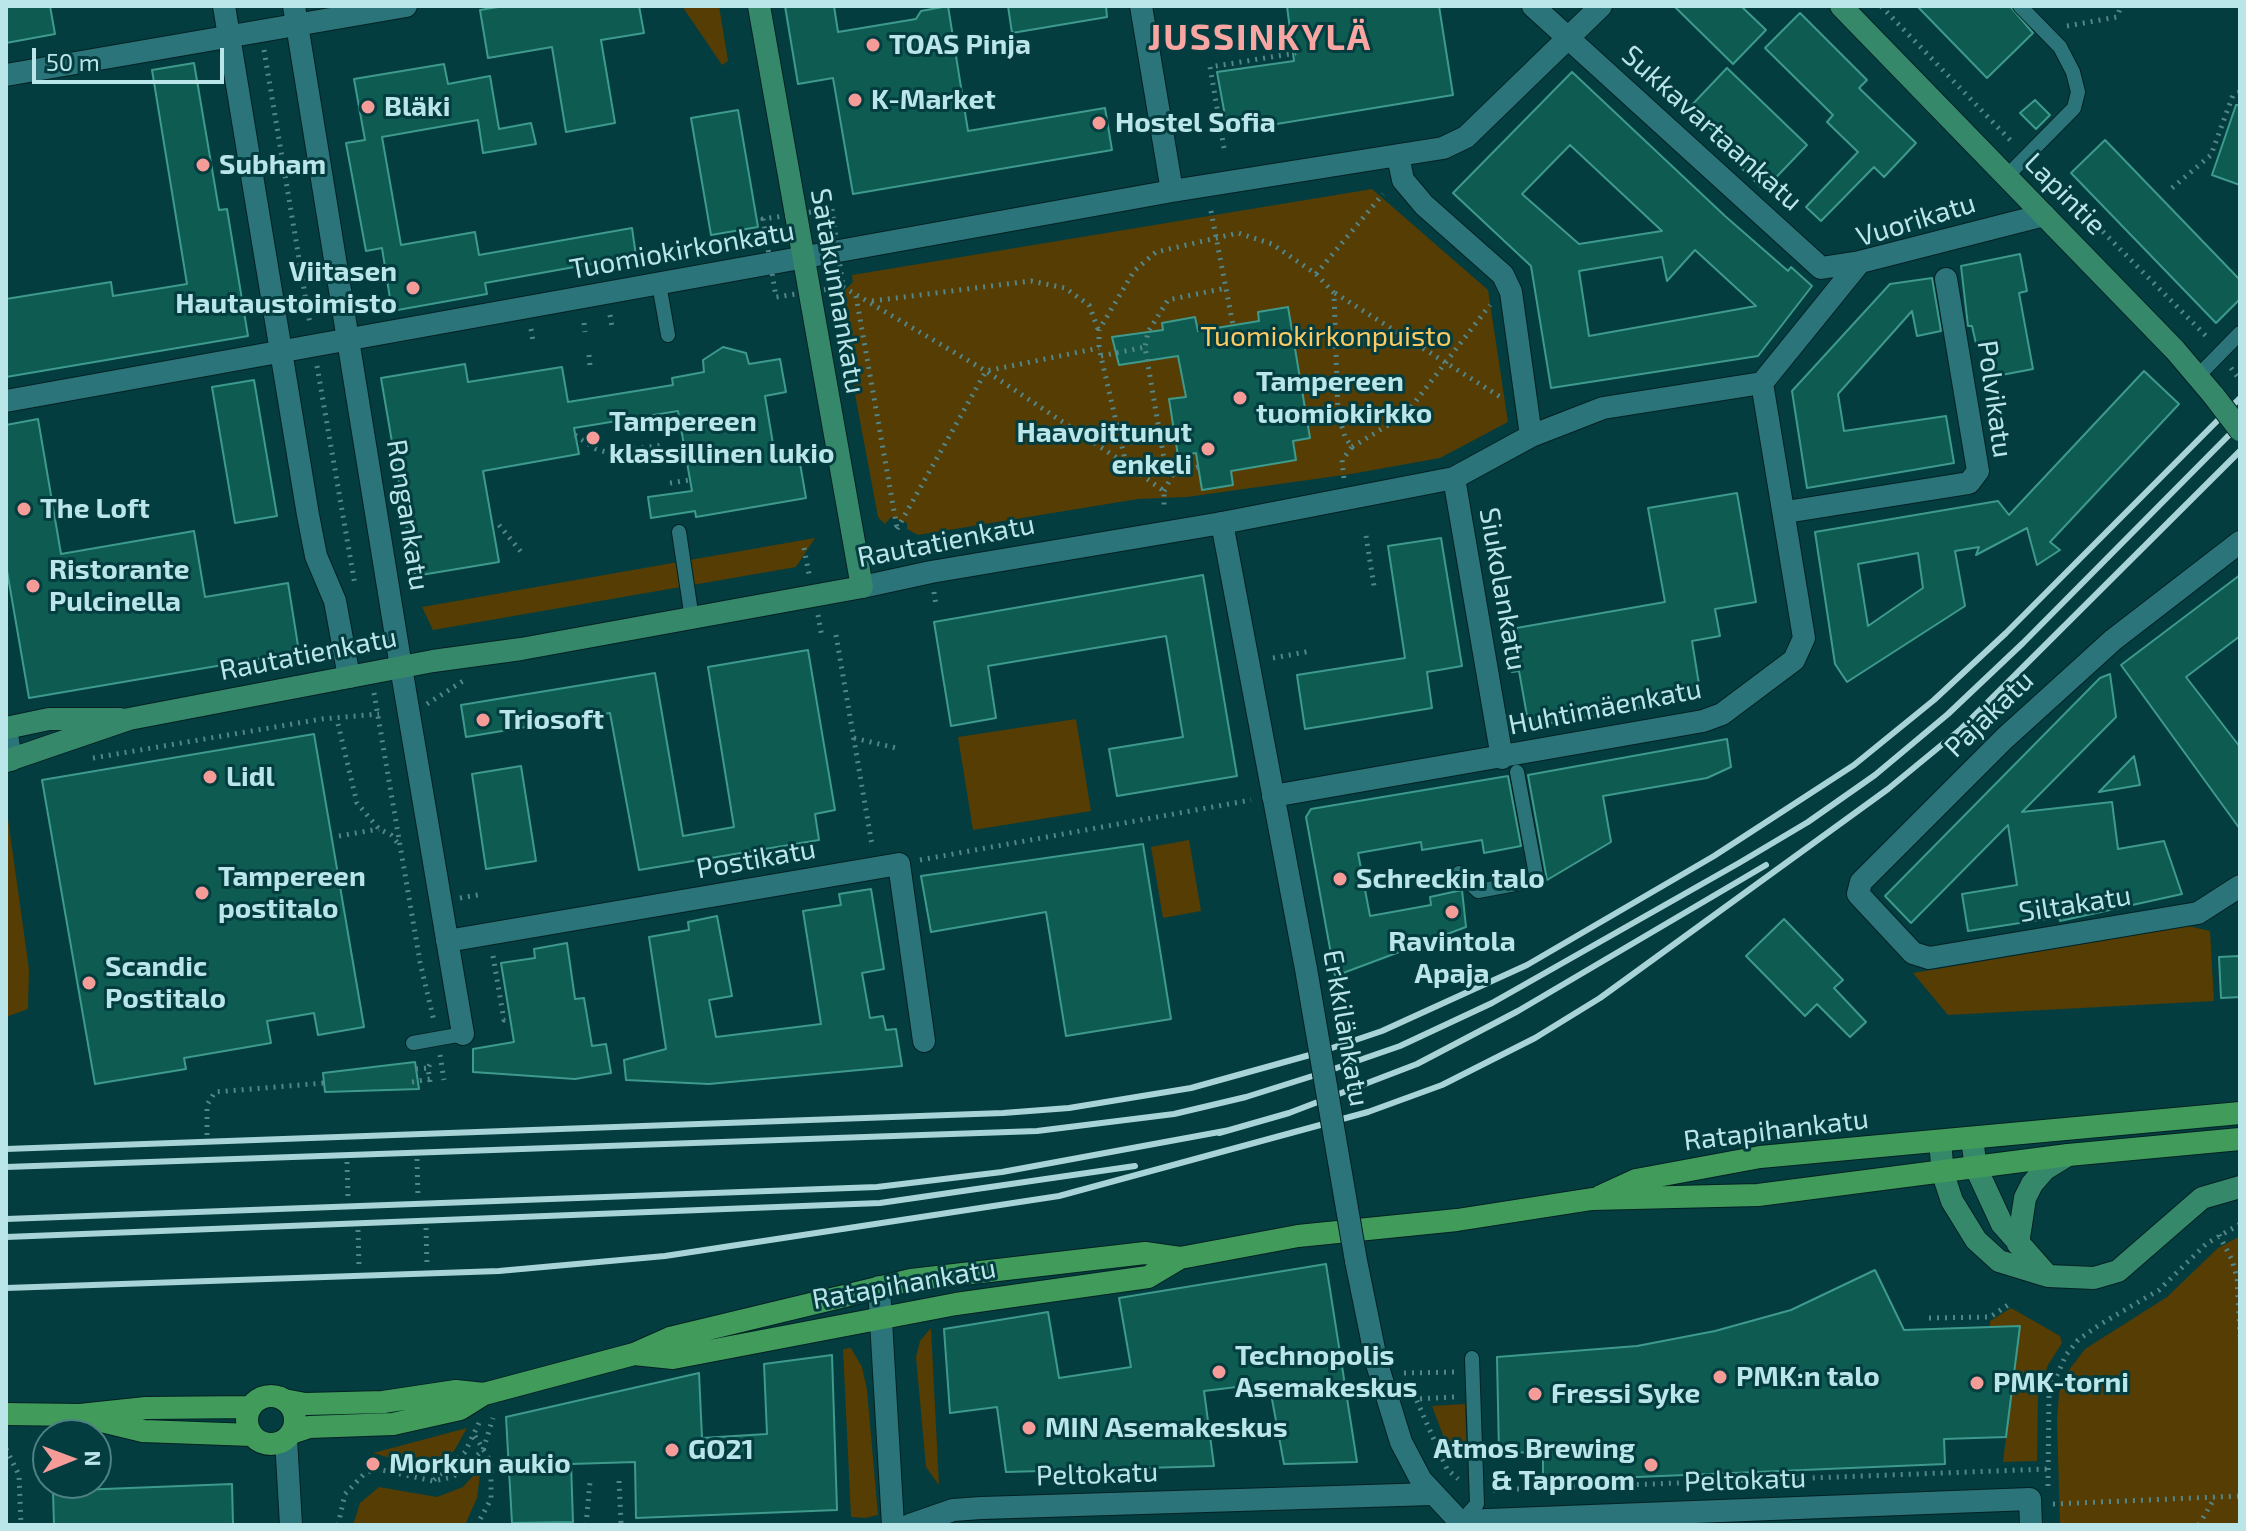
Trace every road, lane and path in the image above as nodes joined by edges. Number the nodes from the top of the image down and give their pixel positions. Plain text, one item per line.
1 (224, 6) edge
2 (406, 6) edge
3 (759, 6) edge
4 (1141, 6) edge
5 (1533, 6) edge
6 (1601, 6) edge
7 (1841, 6) edge
8 (1881, 6) edge
9 (2020, 6) edge
10 (2121, 6) edge
11 (295, 15) edge
12 (2062, 27) dead end
13 (260, 31) junction
14 (229, 37) junction
15 (1568, 38) junction
16 (1296, 53) dead end
17 (6, 75) edge
18 (2240, 92) edge
19 (1224, 148) dead end
20 (1398, 156) junction
21 (2027, 156) junction
22 (2006, 177) junction
23 (2172, 188) dead end
24 (1172, 191) junction
25 (1383, 194) dead end
26 (1211, 211) dead end
27 (2044, 215) junction
28 (1216, 236) junction
29 (802, 259) junction
30 (1860, 262) junction
31 (1316, 274) junction
32 (1946, 279) dead end
33 (659, 284) junction
34 (843, 287) dead end
35 (1226, 288) junction
36 (1334, 293) junction
37 (856, 296) junction
38 (871, 301) junction
39 (1493, 301) dead end
40 (584, 323) dead end
41 (1233, 325) dead end
42 (1099, 330) junction
43 (585, 332) dead end
44 (2240, 333) edge
45 (668, 335) dead end
46 (350, 340) junction
47 (314, 346) junction
48 (1145, 347) junction
49 (281, 352) junction
50 (1100, 352) junction
51 (2220, 353) junction
52 (589, 355) dead end
53 (1445, 363) junction
54 (590, 366) dead end
55 (986, 371) junction
56 (2198, 376) junction
57 (2240, 380) edge
58 (1762, 383) junction
59 (6, 401) edge
60 (1510, 403) dead end
61 (2240, 430) edge
62 (575, 435) dead end
63 (1531, 436) junction
64 (662, 445) dead end
65 (1352, 447) junction
66 (1126, 464) junction
67 (1198, 467) dead end
68 (1173, 474) junction
69 (1454, 478) junction
70 (1344, 479) dead end
71 (690, 480) dead end
72 (670, 483) dead end
73 (1164, 491) junction
74 (1164, 507) dead end
75 (1786, 512) junction
76 (1222, 523) junction
77 (499, 525) dead end
78 (679, 532) dead end
79 (1366, 536) dead end
80 (2240, 542) edge
81 (522, 553) dead end
82 (1374, 586) dead end
83 (862, 587) junction
84 (357, 595) dead end
85 (692, 619) junction
86 (836, 635) dead end
87 (1311, 651) dead end
88 (1273, 658) dead end
89 (401, 667) junction
90 (349, 677) junction
91 (376, 700) dead end
92 (334, 706) dead end
93 (387, 712) dead end
94 (335, 713) dead end
95 (378, 714) junction
96 (129, 719) junction
97 (338, 724) dead end
98 (6, 728) edge
99 (854, 738) junction
100 (896, 748) dead end
101 (88, 759) dead end
102 (9, 761) edge
103 (1509, 765) junction
104 (1273, 796) junction
105 (1251, 800) dead end
106 (379, 829) junction
107 (339, 836) dead end
108 (400, 846) junction
109 (859, 847) dead end
110 (899, 864) junction
111 (1459, 873) dead end
112 (2240, 886) edge
113 (483, 894) dead end
114 (453, 899) dead end
115 (447, 941) junction
116 (492, 949) dead end
117 (1913, 953) joint
118 (510, 1019) dead end
119 (463, 1034) joint
120 (924, 1041) dead end
121 (413, 1043) dead end
122 (438, 1044) junction
123 (428, 1068) junction
124 (416, 1069) dead end
125 (444, 1080) dead end
126 (412, 1082) dead end
127 (324, 1083) dead end
128 (2240, 1113) edge
129 (207, 1135) dead end
130 (1972, 1139) junction
131 (2240, 1139) edge
132 (1940, 1142) junction
133 (2068, 1155) junction
134 (417, 1159) dead end
135 (347, 1162) dead end
136 (1976, 1168) junction
137 (1943, 1174) junction
138 (418, 1179) junction
139 (428, 1179) dead end
140 (2240, 1187) edge
141 (418, 1197) dead end
142 (348, 1199) dead end
143 (1592, 1199) junction
144 (2240, 1224) edge
145 (426, 1228) dead end
146 (358, 1230) dead end
147 (2219, 1235) junction
148 (2018, 1244) junction
149 (437, 1247) dead end
150 (427, 1248) junction
151 (1180, 1258) junction
152 (427, 1265) dead end
153 (359, 1267) dead end
154 (2048, 1276) junction
155 (879, 1287) junction
156 (2011, 1303) dead end
157 (882, 1318) junction
158 (1929, 1318) dead end
159 (2240, 1336) edge
160 (634, 1354) junction
161 (1473, 1365) joint
162 (1404, 1373) dead end
163 (484, 1394) junction
164 (1416, 1399) dead end
165 (284, 1400) junction
166 (251, 1407) junction
167 (6, 1414) edge
168 (80, 1415) junction
169 (493, 1418) dead end
170 (479, 1421) dead end
171 (475, 1436) junction
172 (275, 1438) junction
173 (6, 1449) edge
174 (483, 1450) junction
175 (2048, 1469) junction
176 (433, 1481) junction
177 (619, 1481) dead end
178 (590, 1482) dead end
179 (1477, 1489) junction
180 (1432, 1494) junction
181 (2240, 1496) edge
182 (2215, 1497) junction
183 (2040, 1501) junction
184 (2040, 1519) edge
185 (621, 1523) edge
186 (1462, 1523) edge
187 (21, 1525) edge
188 (291, 1525) edge
189 (338, 1525) edge
190 (477, 1525) edge
191 (586, 1525) edge
192 (893, 1525) edge
193 (910, 1525) edge
194 (2199, 1525) edge

1 - 14 street
2 - 11 street
3 - 29 main road, Satakunnankatu
4 - 24 street
5 - 15 street, Sukkavartaankatu
6 - 15 street, Tuomiokirkonkatu
7 - 22 main road, Lapintie
8 - 21 path, Lapintie
9 - 21 lane
10 - 12 path
11 - 13 street
11 - 46 street, Rongankatu
13 - 14 street
13 - 47 path
14 - 17 street
14 - 49 street
15 - 20 street, Tuomiokirkonkatu
15 - 30 street, Sukkavartaankatu
16 - 19 path
18 - 23 path
20 - 24 street, Tuomiokirkonkatu
20 - 63 street
21 - 22 lane
21 - 51 path, Lapintie
22 - 27 main road, Lapintie
24 - 29 street, Tuomiokirkonkatu
25 - 31 path
26 - 28 path
27 - 30 street, Vuorikatu
27 - 56 main road, Lapintie
28 - 31 path
28 - 35 path
28 - 42 path
29 - 33 street, Tuomiokirkonkatu
29 - 83 main road, Satakunnankatu
30 - 58 street, Vuorikatu
31 - 36 path
32 - 75 street, Polvikatu
33 - 45 lane
33 - 46 street, Tuomiokirkonkatu
34 - 37 path
35 - 41 path
35 - 48 path
36 - 53 path
36 - 65 path
37 - 38 path
37 - 55 path
38 - 42 path
38 - 55 path
39 - 53 path
40 - 43 path
42 - 50 path
44 - 51 lane
46 - 47 street, Tuomiokirkonkatu
46 - 89 street, Rongankatu
47 - 49 street, Tuomiokirkonkatu
47 - 84 path
48 - 50 path
48 - 68 path
49 - 59 street, Tuomiokirkonkatu
49 - 90 street
50 - 55 path
50 - 66 path
51 - 56 lane
51 - 57 path, Lapintie
52 - 54 path
53 - 60 path
53 - 65 path
55 - 66 path
56 - 61 main road, Lapintie, bridge
58 - 63 street, Rautatienkatu
58 - 75 street, Huhtimäenkatu
62 - 64 path
63 - 69 street, Rautatienkatu
65 - 70 path
66 - 73 path
67 - 68 path
68 - 73 path
69 - 76 street, Rautatienkatu
69 - 103 street, Siukolankatu
71 - 72 path
73 - 74 path
75 - 103 street, Huhtimäenkatu
76 - 83 street, Rautatienkatu
76 - 104 street, Erkkilänkatu
77 - 81 path
78 - 85 lane
79 - 82 path
80 - 117 street, Pajakatu
83 - 85 main road, Rautatienkatu
85 - 89 main road, Rautatienkatu
86 - 99 path
87 - 88 path
89 - 90 main road, Rautatienkatu
89 - 115 street, Rongankatu
90 - 96 main road, Rautatienkatu
91 - 95 path
92 - 94 path
93 - 95 path
95 - 101 path
95 - 108 path
96 - 98 main road, Rautatienkatu
96 - 102 main road, Rautatienkatu
97 - 106 path
98 - 102 street
99 - 100 path
99 - 109 path
103 - 104 street, Huhtimäenkatu
103 - 111 lane
104 - 180 street, Erkkilänkatu, bridge
105 - 110 path
106 - 107 path
106 - 108 path
108 - 122 path
110 - 115 street, Postikatu
110 - 120 street
112 - 117 street, Siltakatu
113 - 114 path
115 - 119 street, Rongankatu
116 - 118 path
119 - 122 lane
121 - 122 lane
122 - 123 path
122 - 125 path
123 - 124 path
123 - 126 path
127 - 129 path
128 - 130 main road, Ratapihankatu
130 - 132 main road, Ratapihankatu
130 - 136 main road
131 - 133 main road, Ratapihankatu
132 - 137 main road
132 - 143 main road, Ratapihankatu
133 - 136 main road, Ratapihankatu
133 - 148 main road
134 - 138 path
135 - 142 path
136 - 137 main road, Ratapihankatu
136 - 148 main road
137 - 143 main road, Ratapihankatu
137 - 154 main road
138 - 139 path
138 - 141 path
140 - 154 main road
143 - 151 main road, Ratapihankatu
144 - 147 path
145 - 150 path
146 - 153 path
147 - 159 path
147 - 175 path
148 - 154 main road
149 - 150 path
150 - 152 path
151 - 155 main road, Ratapihankatu
151 - 157 main road, Ratapihankatu
155 - 157 street
155 - 160 main road, Ratapihankatu
156 - 158 path
157 - 160 main road, Ratapihankatu
157 - 192 street
160 - 163 main road, Ratapihankatu
161 - 162 path
161 - 179 lane
163 - 165 main road, Ratapihankatu
163 - 172 main road, Ratapihankatu
164 - 179 path
165 - 166 main road
165 - 172 main road
166 - 168 main road, Ratapihankatu
166 - 172 main road
167 - 168 main road, Ratapihankatu
168 - 172 main road, Ratapihankatu
169 - 174 path
170 - 171 path
171 - 174 path
171 - 176 path
172 - 188 street
173 - 187 path
174 - 176 path
174 - 190 path
175 - 179 path
175 - 183 path
176 - 189 path
177 - 185 path
178 - 191 path
179 - 186 lane
180 - 186 street, Erkkilänkatu
180 - 193 street, Peltokatu
181 - 182 path
182 - 183 path
182 - 194 path
183 - 184 street
183 - 184 path
183 - 186 street, Peltokatu

